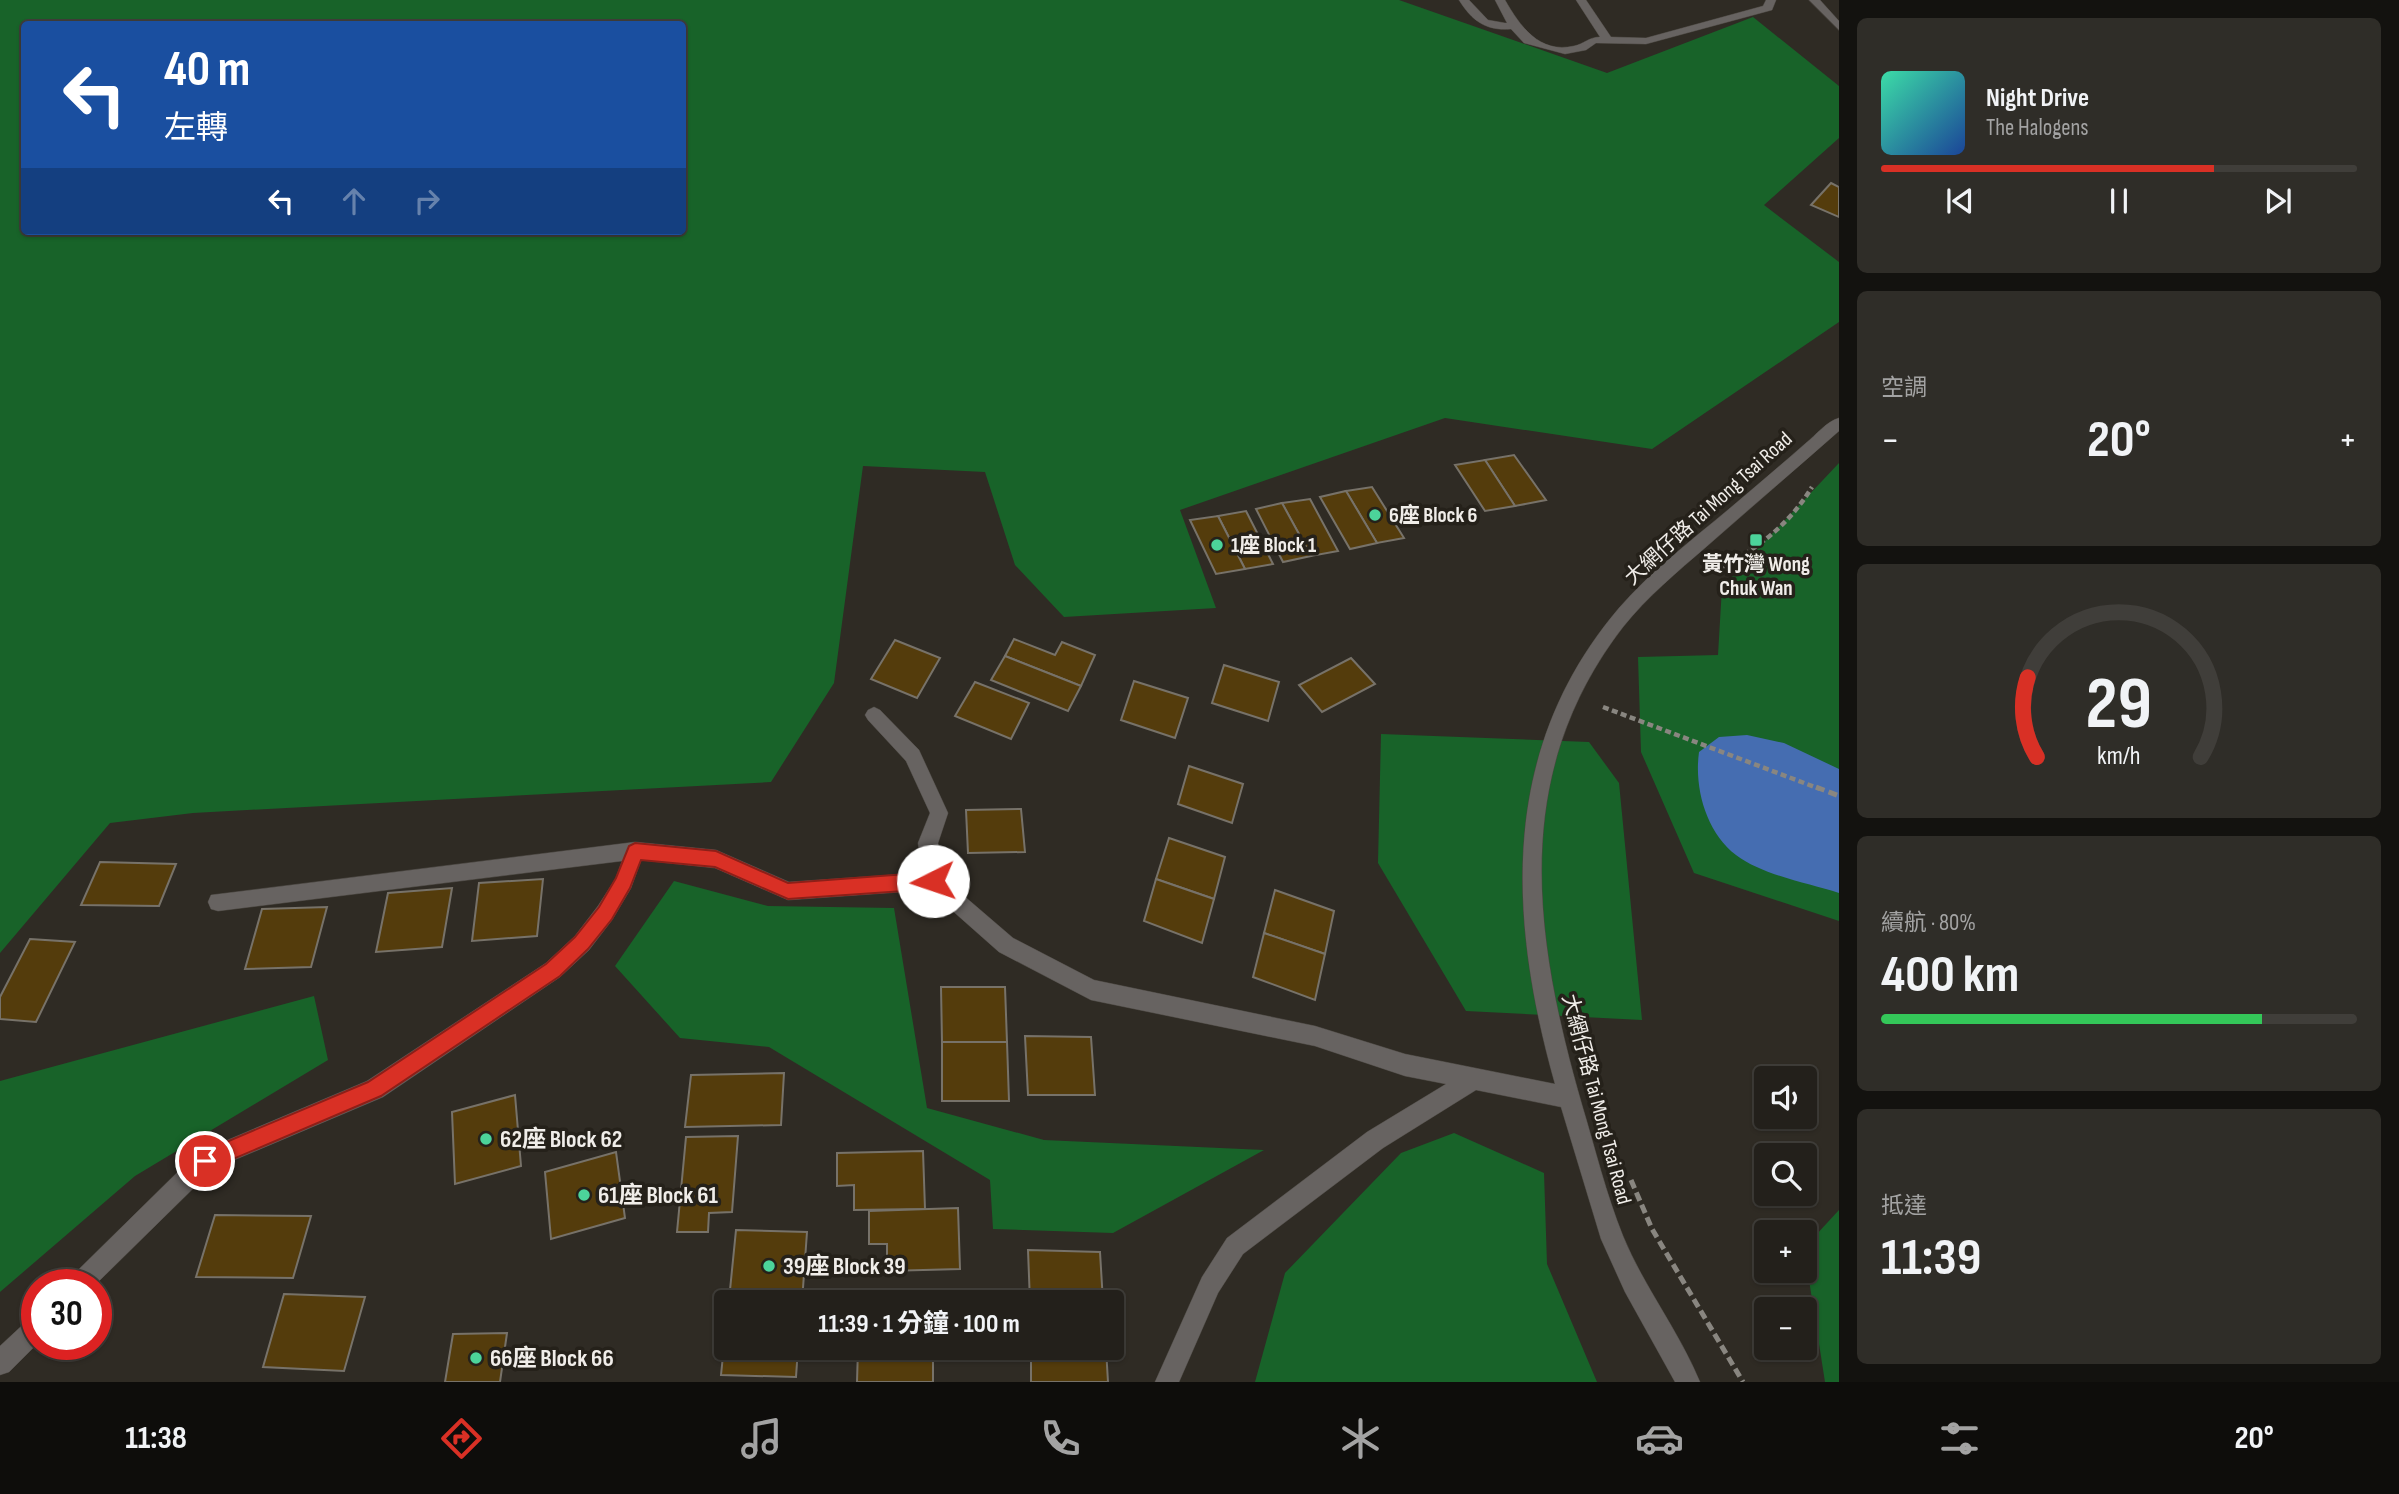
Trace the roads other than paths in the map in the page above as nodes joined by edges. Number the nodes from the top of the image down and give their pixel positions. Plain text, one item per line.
1 (1464, 0) edge
2 (1500, 0) edge
3 (1581, 0) edge
4 (1771, 0) edge
5 (1814, 0) edge
6 (1514, 26) junction
7 (1839, 27) edge
8 (1607, 39) junction
9 (1839, 423) edge
10 (874, 715) dead end
11 (635, 851) junction
12 (933, 881) junction
13 (218, 902) dead end
14 (1473, 1080) junction
15 (1569, 1098) junction
16 (95, 1269) edge
17 (21, 1343) edge
18 (0, 1363) edge
19 (1167, 1382) edge
20 (1688, 1382) edge

1 - 6 street
2 - 6 street
3 - 8 street
4 - 8 street
5 - 7 street
6 - 8 street
9 - 15 street, 大網仔路 Tai Mong Tsai Road
10 - 12 street
11 - 12 street
11 - 13 street
11 - 16 street
12 - 14 street
14 - 15 street
14 - 19 street
15 - 20 street, 大網仔路 Tai Mong Tsai Road
17 - 18 street

